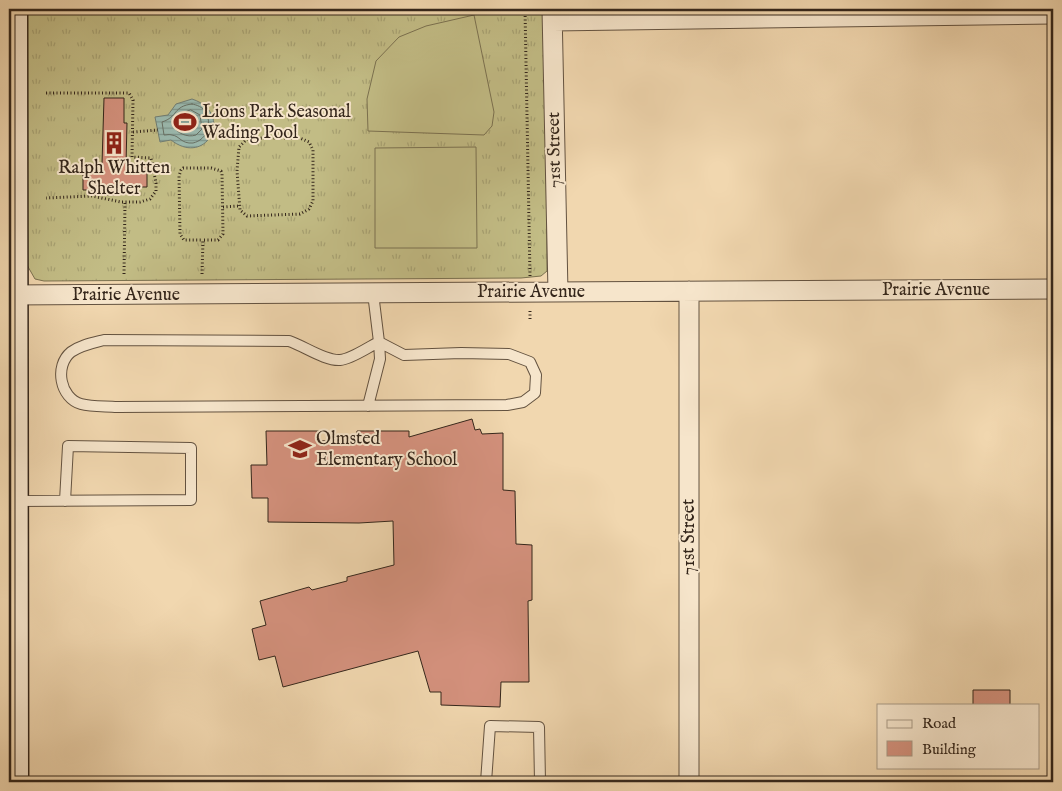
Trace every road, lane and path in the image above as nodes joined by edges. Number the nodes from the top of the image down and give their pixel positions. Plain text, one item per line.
1 (14, 9) edge
2 (525, 9) edge
3 (1053, 14) edge
4 (552, 15) edge
5 (46, 93) dead end
6 (158, 130) dead end
7 (133, 132) junction
8 (46, 198) dead end
9 (125, 202) junction
10 (223, 206) junction
11 (239, 206) junction
12 (203, 240) junction
13 (124, 274) dead end
14 (202, 274) dead end
15 (1053, 289) edge
16 (689, 291) junction
17 (530, 292) junction
18 (558, 292) junction
19 (373, 293) junction
20 (12, 295) edge
21 (530, 319) dead end
22 (379, 342) junction
23 (368, 406) junction
24 (16, 501) junction
25 (66, 501) junction
26 (12, 576) edge
27 (15, 782) edge
28 (486, 782) edge
29 (540, 782) edge
30 (689, 782) edge

1 - 20 street
2 - 17 path
3 - 4 street
4 - 18 street, 71st Street
5 - 7 path
6 - 7 path
7 - 9 path
8 - 9 path
9 - 13 path
10 - 11 path
10 - 12 path
10 - 12 path
11 - 11 path
12 - 14 path
15 - 16 street, Prairie Avenue
16 - 18 street, Prairie Avenue
16 - 30 street, 71st Street
17 - 18 street, Prairie Avenue
17 - 19 street, Prairie Avenue
17 - 21 path
19 - 20 street, Prairie Avenue
19 - 22 lane
20 - 24 street
22 - 23 lane
22 - 23 lane
22 - 23 lane
24 - 25 lane
24 - 26 street
25 - 25 lane
26 - 27 street
28 - 29 lane

